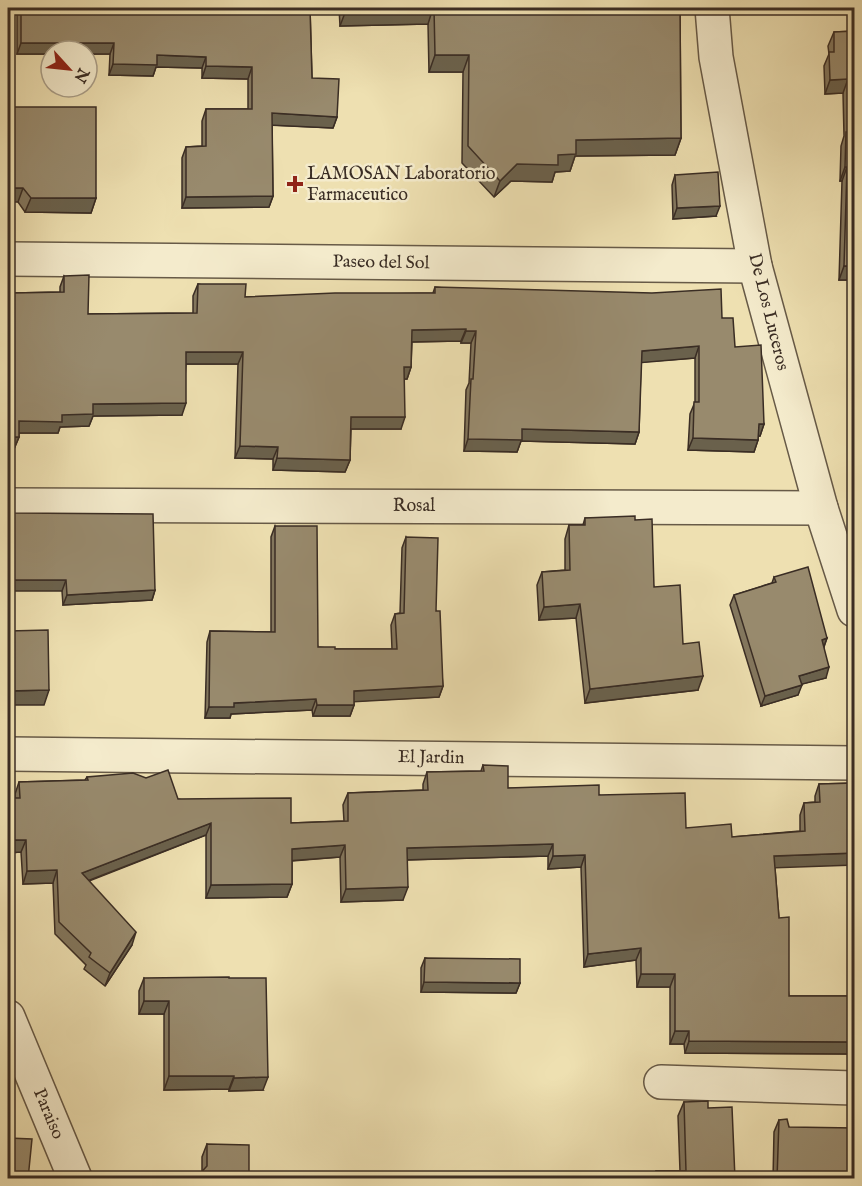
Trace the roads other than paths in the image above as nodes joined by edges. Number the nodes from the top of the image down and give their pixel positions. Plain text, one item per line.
1 (712, 8) edge
2 (8, 260) edge
3 (755, 266) junction
4 (8, 505) edge
5 (820, 508) junction
6 (855, 610) edge
7 (8, 754) edge
8 (855, 763) edge
9 (8, 1017) edge
10 (661, 1082) dead end
11 (855, 1088) edge
12 (75, 1179) edge

1 - 3 street, De Los Luceros
2 - 3 street, Paseo del Sol
3 - 5 street, De Los Luceros
4 - 5 street, Rosal
5 - 6 street, De Los Luceros
7 - 8 street, El Jardin
9 - 12 street, Paraiso
10 - 11 street

